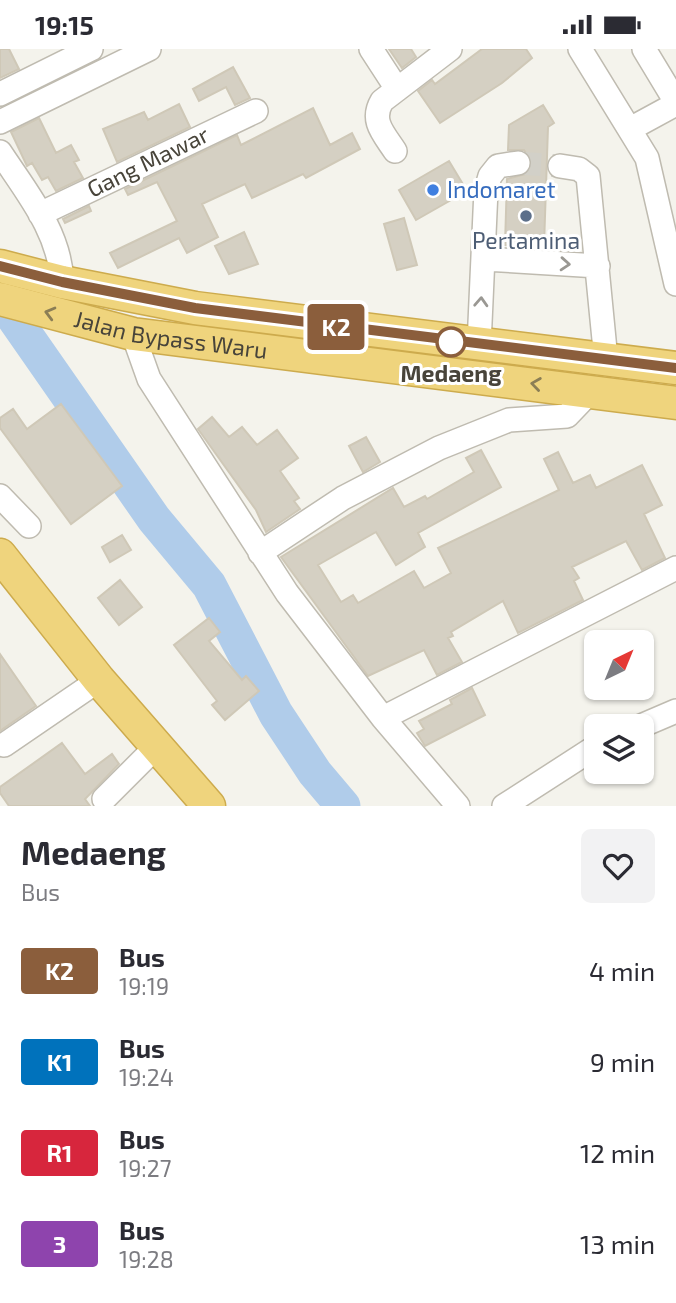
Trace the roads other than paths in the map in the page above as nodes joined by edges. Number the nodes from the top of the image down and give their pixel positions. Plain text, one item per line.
1 (92, 49) edge
2 (149, 49) edge
3 (371, 49) edge
4 (450, 49) edge
5 (580, 49) edge
6 (644, 49) edge
7 (397, 89) junction
8 (0, 94) edge
9 (676, 103) edge
10 (256, 111) dead end
11 (0, 122) edge
12 (630, 129) junction
13 (395, 151) dead end
14 (0, 152) edge
15 (518, 163) tunnel mouth
16 (560, 166) tunnel mouth
17 (40, 214) junction
18 (484, 259) junction
19 (598, 266) junction
20 (10, 269) edge
21 (62, 282) junction
22 (676, 283) edge
23 (0, 299) edge
24 (133, 334) junction
25 (479, 345) junction
26 (606, 360) junction
27 (676, 368) edge
28 (590, 392) junction
29 (676, 403) edge
30 (0, 496) edge
31 (29, 526) dead end
32 (260, 553) junction
33 (4, 567) edge
34 (676, 568) edge
35 (99, 680) junction
36 (676, 711) edge
37 (383, 717) junction
38 (654, 720) edge
39 (4, 745) dead end
40 (157, 746) junction
41 (584, 754) edge
42 (104, 799) dead end
43 (209, 806) edge
44 (458, 806) edge
45 (504, 806) edge

1 - 8 street
2 - 11 street
3 - 7 street
4 - 7 street
5 - 12 street
6 - 9 street
7 - 13 street
9 - 12 street
10 - 17 street, Gang Mawar
12 - 22 street
14 - 17 street
15 - 18 street
16 - 19 street
17 - 21 street
18 -> 19 street
25 -> 18 street
19 - 26 street
20 - 21 highway, Jalan Bypass Waru
21 - 25 highway, Jalan Bypass Waru
24 -> 23 highway, Jalan Bypass Waru
28 -> 24 highway, Jalan Bypass Waru
24 - 32 street
25 - 26 highway, Jalan Bypass Waru
26 - 27 highway, Jalan Bypass Waru
28 - 29 highway, Jalan Bypass Waru
28 - 32 street
30 - 31 street
32 - 37 street
33 - 35 highway
34 - 37 street
35 - 39 street
35 - 40 highway
36 - 38 street
37 - 44 street
40 - 42 street
40 - 43 highway
41 - 45 street

